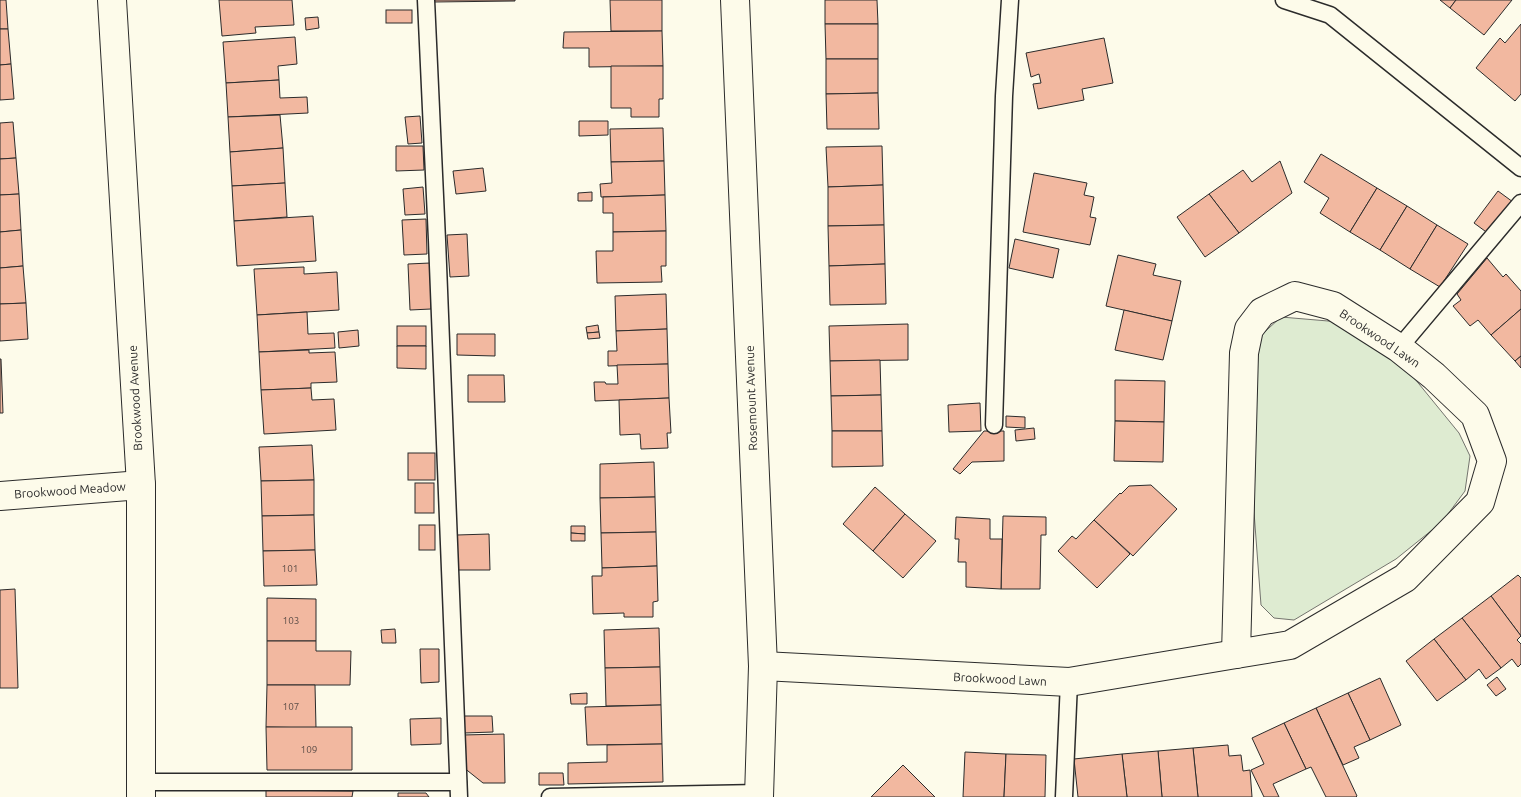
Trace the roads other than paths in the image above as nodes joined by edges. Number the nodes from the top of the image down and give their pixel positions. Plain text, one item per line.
1 (112, 0) edge
2 (426, 0) edge
3 (735, 0) edge
4 (1010, 0) edge
5 (1284, 0) edge
6 (1521, 168) edge
7 (1521, 203) edge
8 (1399, 348) junction
9 (994, 425) dead end
10 (140, 485) junction
11 (0, 496) edge
12 (1236, 654) junction
13 (762, 666) junction
14 (1069, 682) junction
15 (141, 789) edge
16 (458, 789) edge
17 (759, 795) edge
18 (550, 797) edge
19 (1064, 797) edge

1 - 10 street, Brookwood Avenue
2 - 16 lane
3 - 13 street, Rosemount Avenue
4 - 9 lane
5 - 6 lane
7 - 8 lane
8 - 12 street, Brookwood Lawn
8 - 12 street, Brookwood Lawn
10 - 11 street, Brookwood Meadow
10 - 15 street, Brookwood Avenue
12 - 14 street, Brookwood Lawn
13 - 14 street, Brookwood Lawn
13 - 17 street, Rosemount Avenue
14 - 19 lane
15 - 16 lane
17 - 18 lane

